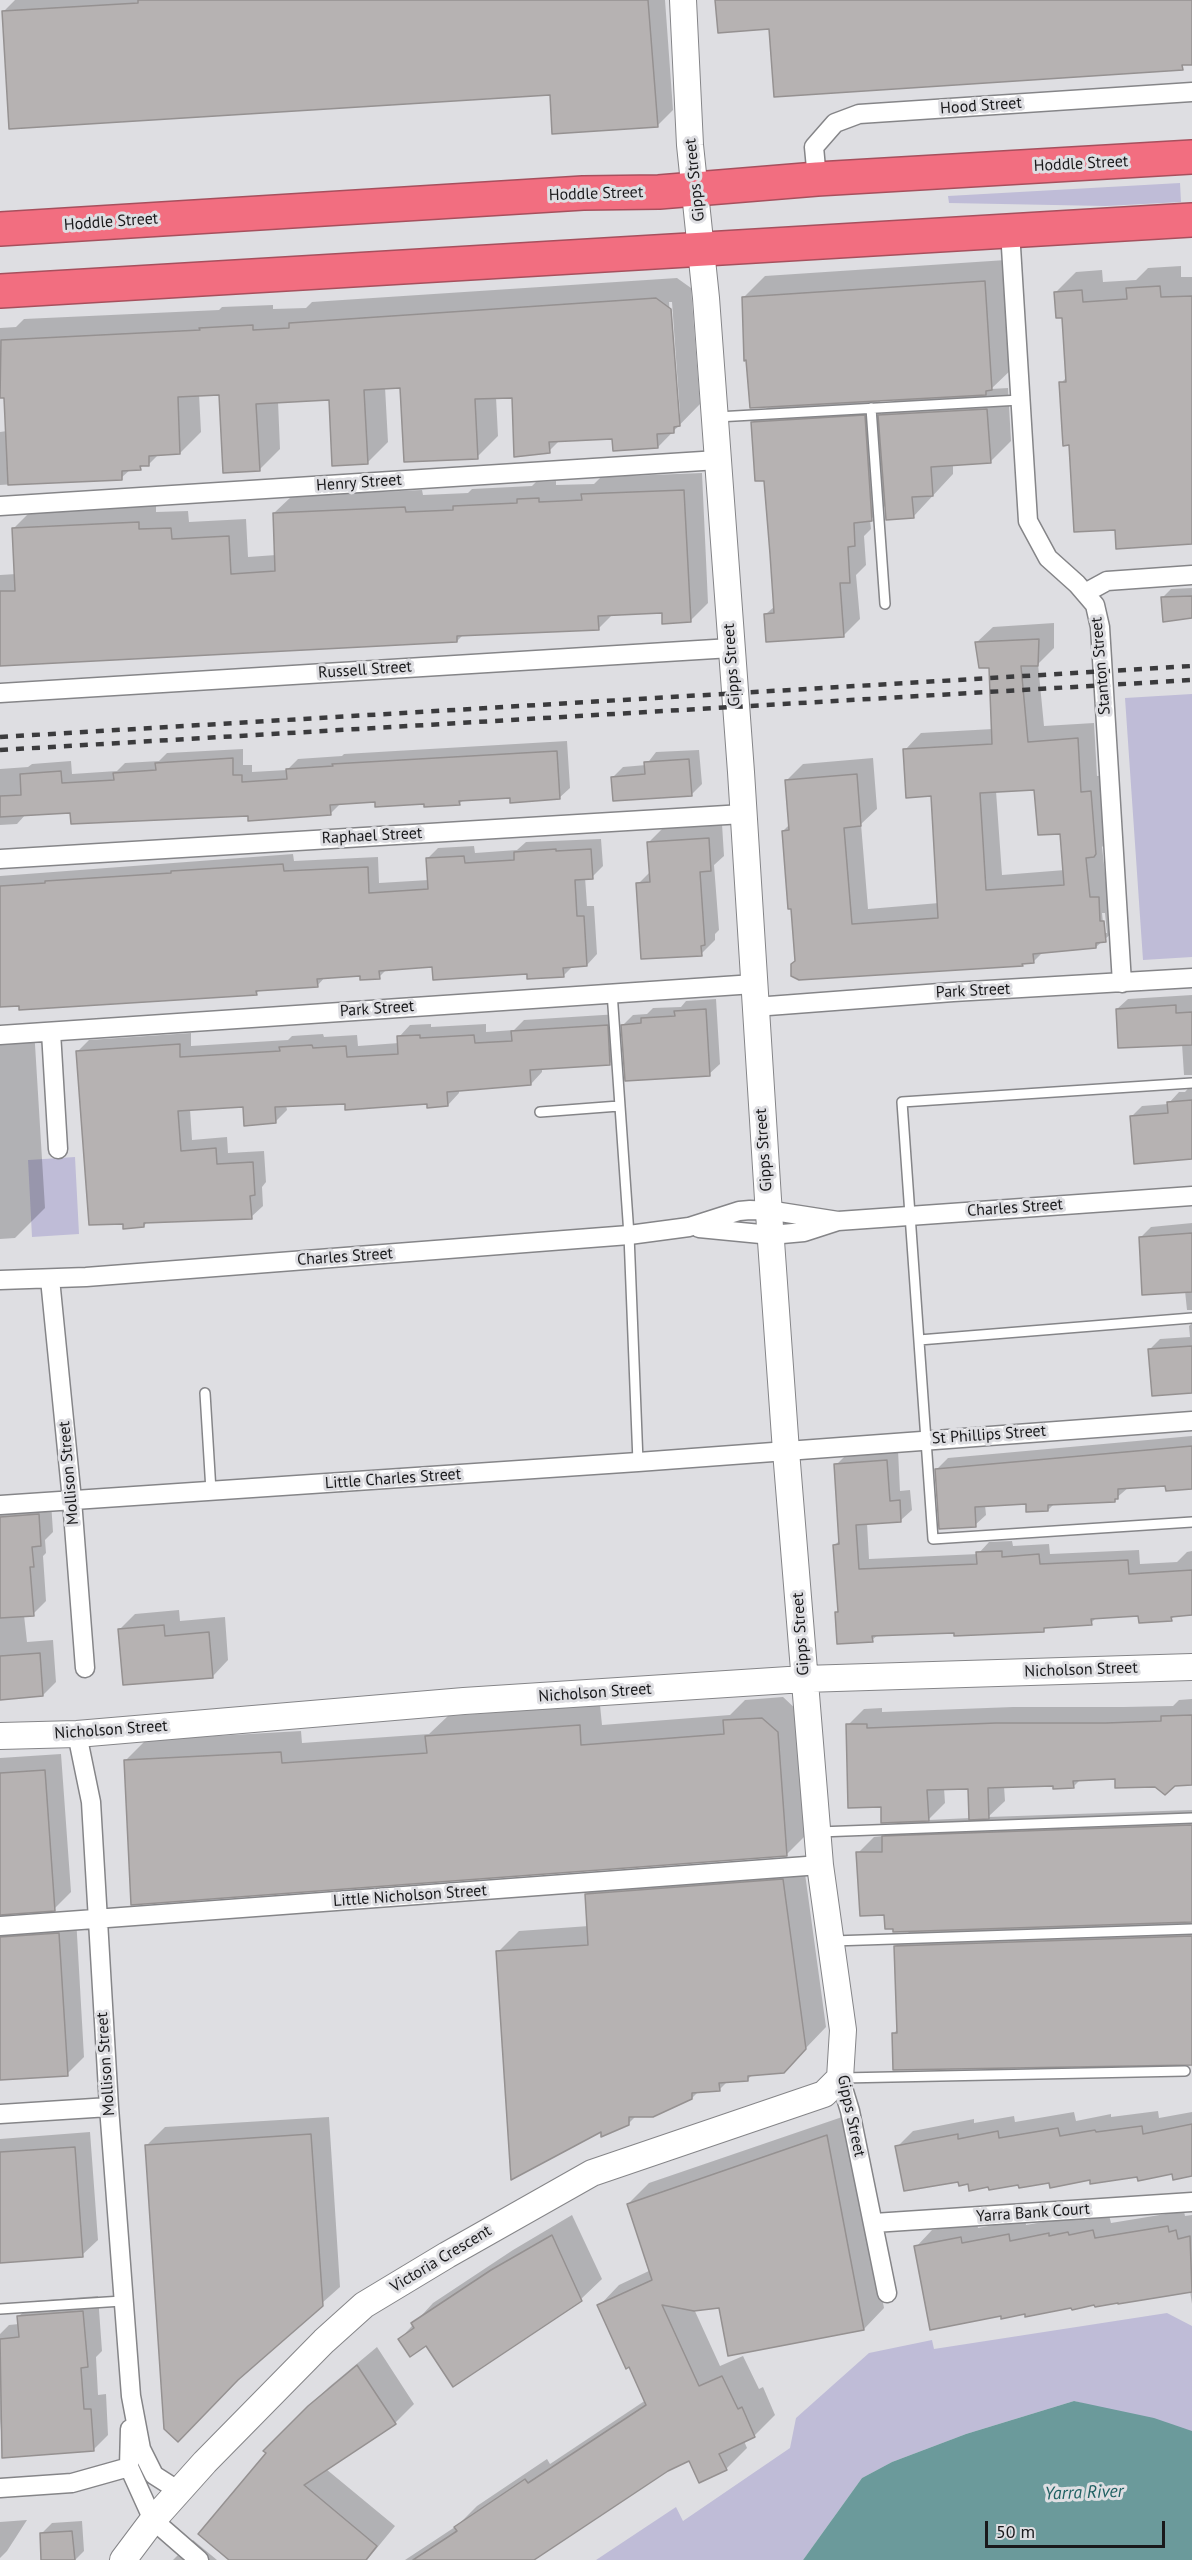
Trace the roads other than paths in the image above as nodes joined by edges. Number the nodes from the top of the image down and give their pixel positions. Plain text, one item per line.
1 (683, 0) edge
2 (1192, 92) edge
3 (1192, 157) edge
4 (817, 179) junction
5 (695, 189) junction
6 (1192, 220) edge
7 (0, 229) edge
8 (1010, 231) junction
9 (702, 250) junction
10 (0, 291) edge
11 (1020, 400) junction
12 (871, 408) junction
13 (714, 417) junction
14 (718, 460) junction
15 (0, 506) edge
16 (1192, 575) edge
17 (1085, 593) junction
18 (885, 604) dead end
19 (731, 648) junction
20 (0, 693) edge
21 (743, 814) junction
22 (0, 859) edge
23 (1192, 978) edge
24 (1122, 983) junction
25 (612, 992) junction
26 (754, 995) junction
27 (51, 1032) junction
28 (0, 1035) edge
29 (1192, 1083) edge
30 (619, 1106) junction
31 (540, 1112) dead end
32 (58, 1149) dead end
33 (1192, 1196) edge
34 (910, 1215) junction
35 (770, 1223) junction
36 (629, 1235) junction
37 (50, 1279) junction
38 (0, 1280) edge
39 (1192, 1318) edge
40 (919, 1340) junction
41 (205, 1393) dead end
42 (1192, 1421) edge
43 (925, 1439) junction
44 (786, 1451) junction
45 (638, 1462) junction
46 (211, 1491) junction
47 (72, 1500) junction
48 (0, 1504) edge
49 (1192, 1522) edge
50 (1192, 1667) edge
51 (84, 1668) dead end
52 (804, 1679) junction
53 (77, 1734) junction
54 (0, 1736) edge
55 (1192, 1818) edge
56 (817, 1832) junction
57 (819, 1865) junction
58 (99, 1919) junction
59 (0, 1926) edge
60 (1192, 1929) edge
61 (831, 1941) junction
62 (1185, 2071) dead end
63 (840, 2078) junction
64 (109, 2107) junction
65 (0, 2114) edge
66 (1192, 2202) edge
67 (874, 2223) junction
68 (887, 2293) dead end
69 (122, 2301) junction
70 (0, 2309) edge
71 (131, 2396) junction
72 (129, 2467) junction
73 (0, 2488) edge
74 (179, 2491) junction
75 (153, 2520) junction
76 (123, 2560) edge
77 (199, 2560) edge

1 - 5 street, Gipps Street
2 - 4 street, Hood Street
3 - 4 highway, Hoddle Street
4 - 5 highway, Hoddle Street
5 - 7 highway, Hoddle Street
5 - 9 street, Gipps Street
6 - 8 highway
8 - 9 highway
8 - 11 street, Stanton Street
9 - 10 highway
9 - 13 street, Gipps Street
11 - 12 lane
11 - 17 street, Stanton Street
12 - 13 lane
12 - 18 lane
13 - 14 street, Gipps Street
14 - 15 street, Henry Street
14 - 19 street, Gipps Street
16 - 17 street
17 - 24 street, Stanton Street
19 - 20 street, Russell Street
19 - 21 street, Gipps Street
21 - 22 street, Raphael Street
21 - 26 street, Gipps Street
23 - 24 street, Park Street
24 - 26 street, Park Street
25 - 26 street, Park Street
25 - 27 street, Park Street
25 - 30 lane
26 - 35 street, Gipps Street
27 - 28 street, Park Street
27 - 32 street
29 - 34 lane
30 - 31 lane
30 - 36 lane
33 - 34 street, Charles Street
34 - 35 street, Charles Street
34 - 40 lane
35 - 36 street, Charles Street
35 - 44 street, Gipps Street
36 - 37 street, Charles Street
36 - 45 lane
37 - 38 street, Charles Street
37 - 47 street, Mollison Street
39 - 40 lane
40 - 43 lane
41 - 46 lane
42 - 43 street, St Phillips Street
43 - 44 street, St Phillips Street
43 - 49 lane
44 - 45 street, Little Charles Street
44 - 52 street, Gipps Street
45 - 46 street, Little Charles Street
46 - 47 street, Little Charles Street
47 - 48 street, Little Charles Street
47 - 51 street, Mollison Street
50 - 52 street, Nicholson Street
52 - 53 street, Nicholson Street
52 - 56 street, Gipps Street
53 - 54 street, Nicholson Street
53 - 58 street, Mollison Street
55 - 56 lane
56 - 57 street, Gipps Street
57 - 58 street, Little Nicholson Street
57 - 61 street, Gipps Street
58 - 59 street, Little Nicholson Street
58 - 64 street, Mollison Street
60 - 61 lane
61 - 63 street, Gipps Street
62 - 63 lane
63 - 67 street, Gipps Street
63 - 74 street, Victoria Crescent
64 - 65 street
64 - 69 street, Mollison Street
66 - 67 street, Yarra Bank Court
67 - 68 street, Gipps Street
69 - 70 lane
69 - 71 street, Mollison Street
71 - 72 street, Mollison Street
71 - 74 street, Mollison Street
72 - 73 street
72 - 75 street, Mollison Street
74 - 75 street, Victoria Crescent
75 - 76 street, Victoria Crescent
75 - 77 street

